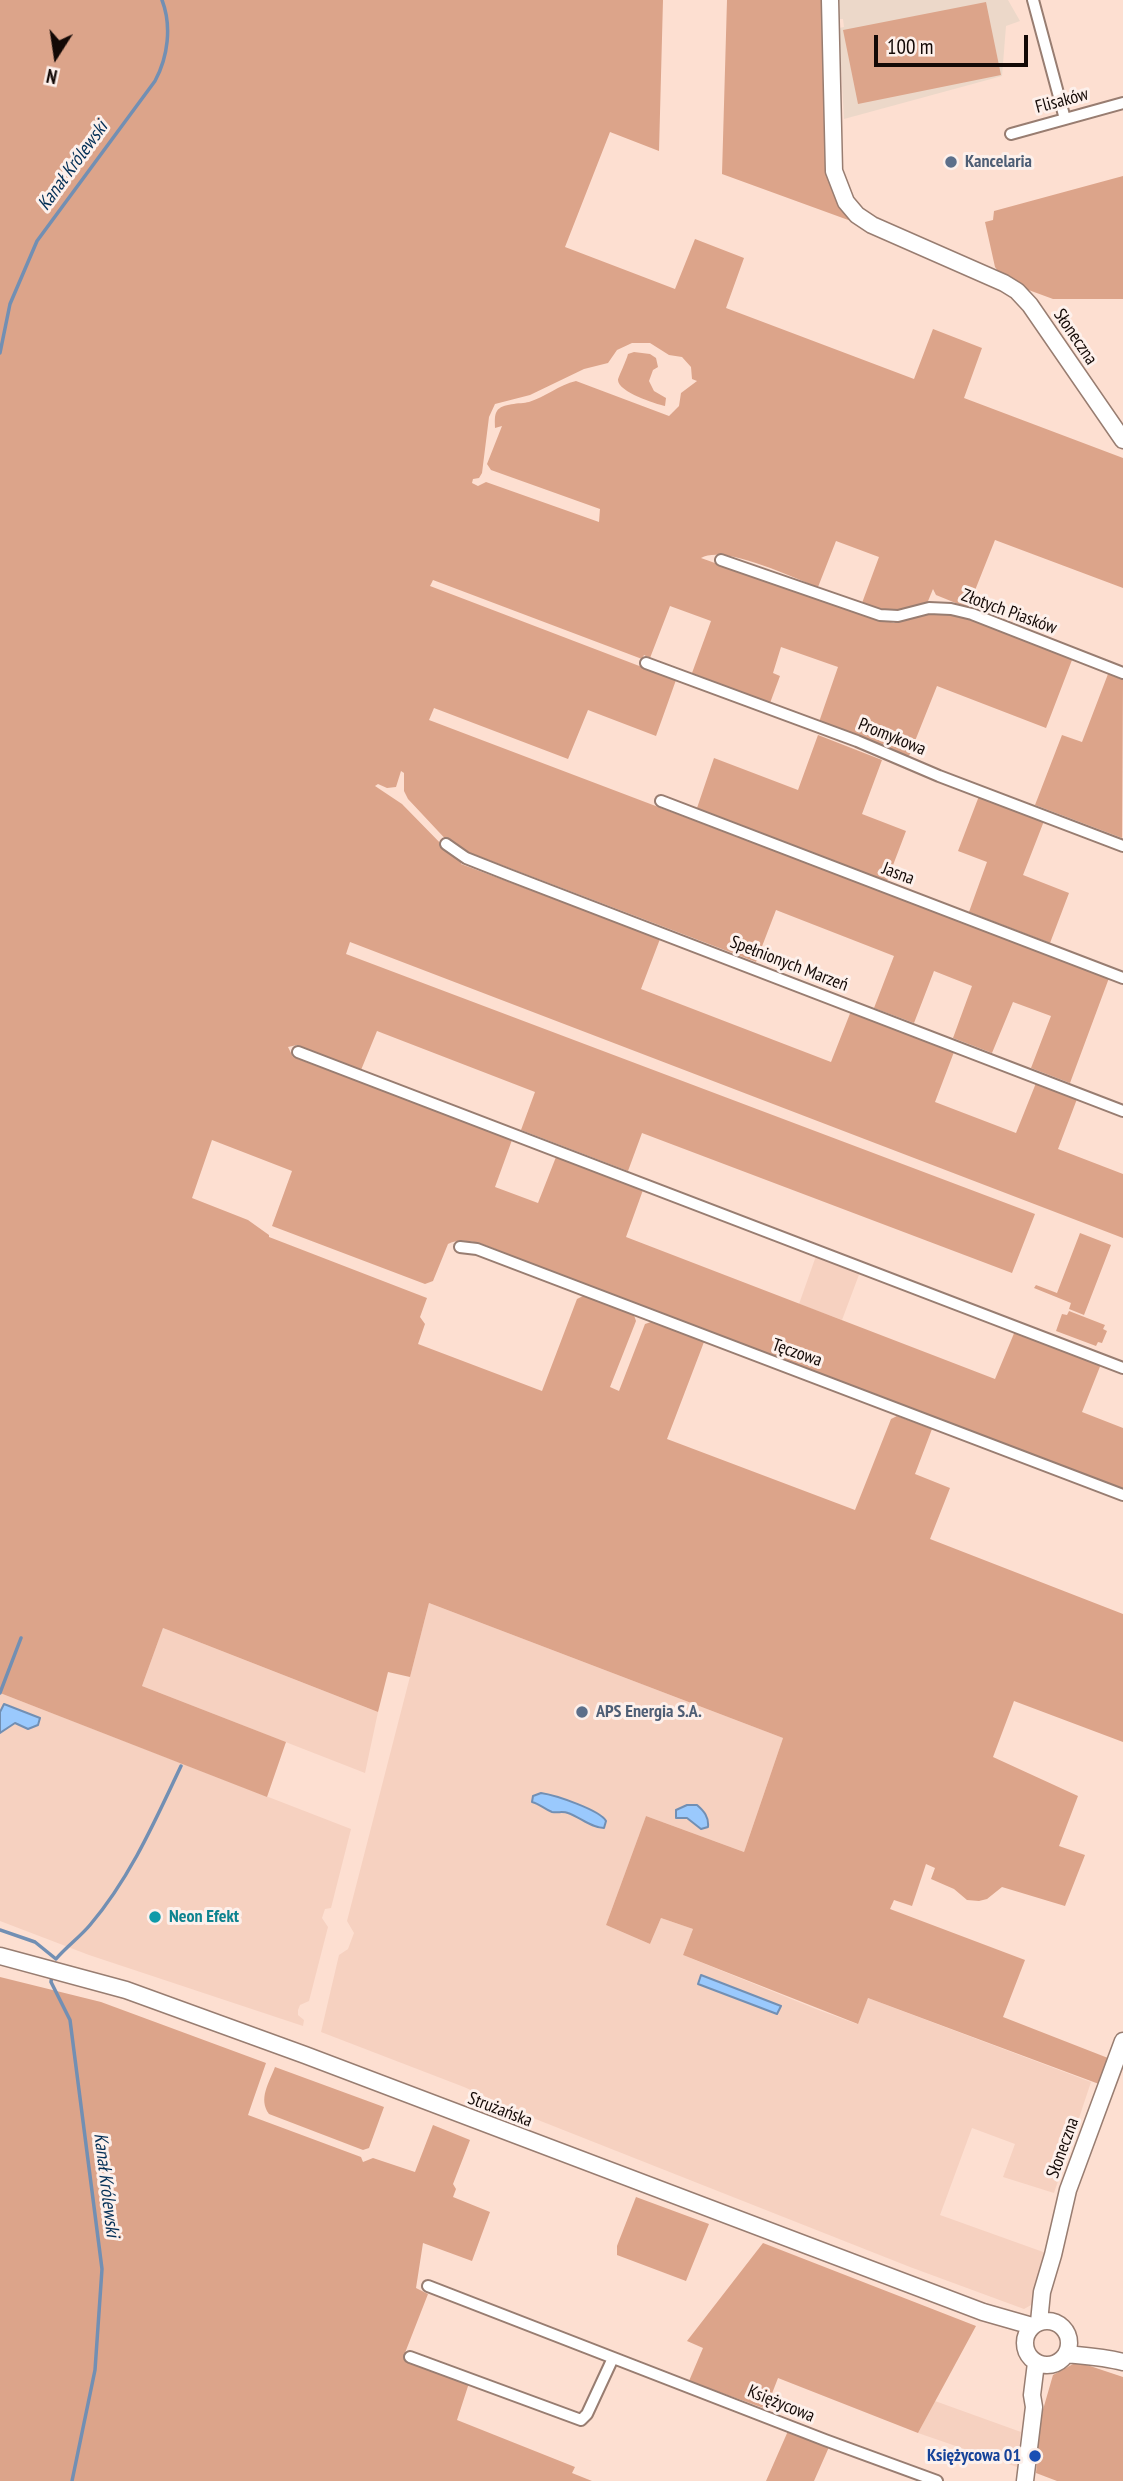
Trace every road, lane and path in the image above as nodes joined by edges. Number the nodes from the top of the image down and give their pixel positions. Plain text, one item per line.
1 (830, 0) edge
2 (1033, 0) edge
3 (1123, 103) edge
4 (1065, 119) junction
5 (1011, 134) dead end
6 (1123, 440) edge
7 (721, 560) dead end
8 (646, 663) dead end
9 (1123, 673) edge
10 (661, 802) dead end
11 (446, 844) dead end
12 (1123, 846) edge
13 (1123, 978) edge
14 (298, 1052) dead end
15 (1123, 1111) edge
16 (460, 1247) dead end
17 (1123, 1367) edge
18 (1123, 1495) edge
19 (0, 1956) edge
20 (1123, 2040) edge
21 (428, 2286) dead end
22 (1038, 2328) junction
23 (1068, 2348) junction
24 (410, 2357) dead end
25 (613, 2358) junction
26 (1123, 2362) edge
27 (1042, 2364) junction
28 (937, 2481) edge
29 (1025, 2481) edge

1 - 6 main road, Słoneczna
2 - 4 street
3 - 4 street, Flisaków
4 - 5 street, Flisaków
7 - 9 street, Złotych Piasków
8 - 12 street, Promykowa
10 - 13 street, Jasna
11 - 15 street, Spełnionych Marzeń
14 - 17 street
16 - 18 street, Tęczowa
19 - 22 main road, Strużańska
20 - 22 main road, Słoneczna
21 - 25 street, Księżycowa
22 - 23 main road
22 - 27 main road
23 - 26 main road
23 - 27 main road
24 - 25 street
25 - 28 street, Księżycowa
27 - 29 main road

